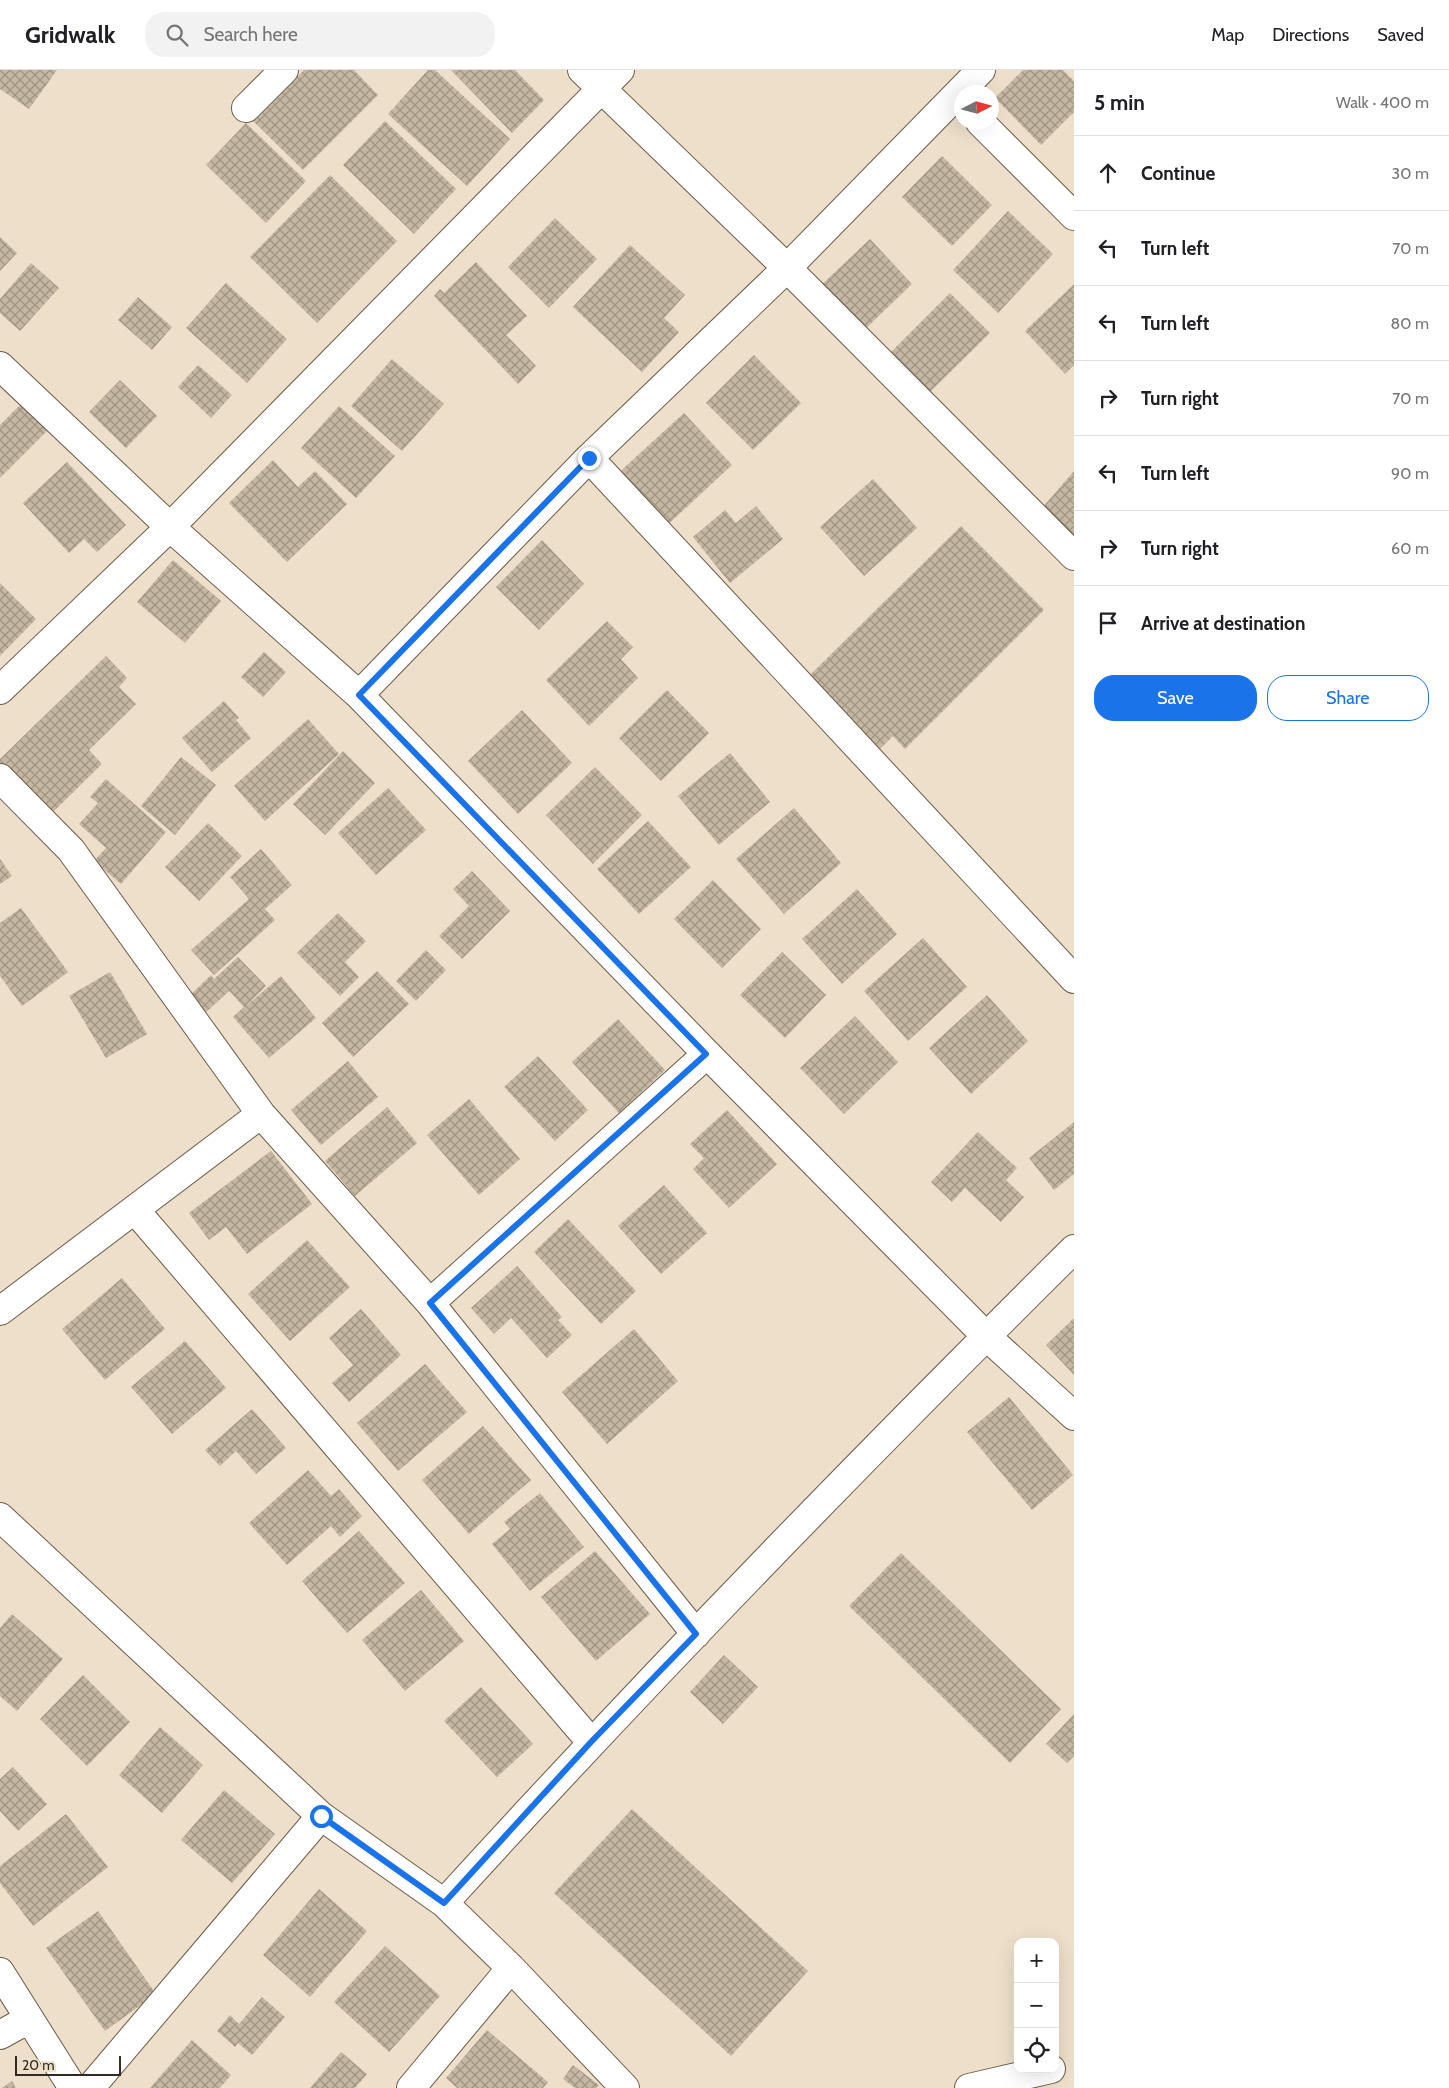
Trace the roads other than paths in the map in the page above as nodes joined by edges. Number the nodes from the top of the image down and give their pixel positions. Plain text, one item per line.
1 (284, 70) edge
2 (582, 70) edge
3 (982, 70) edge
4 (611, 80) edge
5 (970, 85) edge
6 (954, 105) edge
7 (246, 108) dead end
8 (988, 130) edge
9 (1074, 216) edge
10 (787, 268) junction
11 (0, 366) edge
12 (589, 458) junction
13 (170, 526) junction
14 (1074, 556) edge
15 (0, 690) edge
16 (359, 695) junction
17 (0, 778) edge
18 (1074, 979) edge
19 (706, 1054) junction
20 (260, 1114) junction
21 (136, 1210) junction
22 (1074, 1249) edge
23 (430, 1303) junction
24 (0, 1311) edge
25 (986, 1336) junction
26 (1074, 1416) edge
27 (0, 1517) edge
28 (696, 1634) junction
29 (591, 1742) junction
30 (321, 1816) junction
31 (444, 1903) junction
32 (511, 1968) junction
33 (0, 1972) edge
34 (29, 2020) junction
35 (0, 2035) edge
36 (1074, 2064) edge
37 (1059, 2067) edge
38 (1034, 2073) edge
39 (73, 2088) edge
40 (90, 2088) edge
41 (411, 2088) edge
42 (625, 2088) edge
43 (969, 2088) edge

1 - 7 street
2 - 4 street
3 - 5 street
4 - 10 street
4 - 13 street
6 - 10 street
8 - 9 street
10 - 12 street
10 - 14 street
11 - 13 street
12 - 16 street
12 - 18 street
13 - 15 street
13 - 16 street
16 - 19 street
17 - 20 street
19 - 23 street
19 - 25 street
20 - 21 street
20 - 23 street
21 - 24 street
21 - 29 street
22 - 25 street
23 - 28 street
25 - 26 street
25 - 28 street
27 - 30 street
28 - 29 street
29 - 31 street
30 - 31 street
30 - 40 street
31 - 32 street
32 - 41 street
32 - 42 street
33 - 34 street
34 - 35 street
34 - 39 street
36 - 37 street
38 - 43 street

